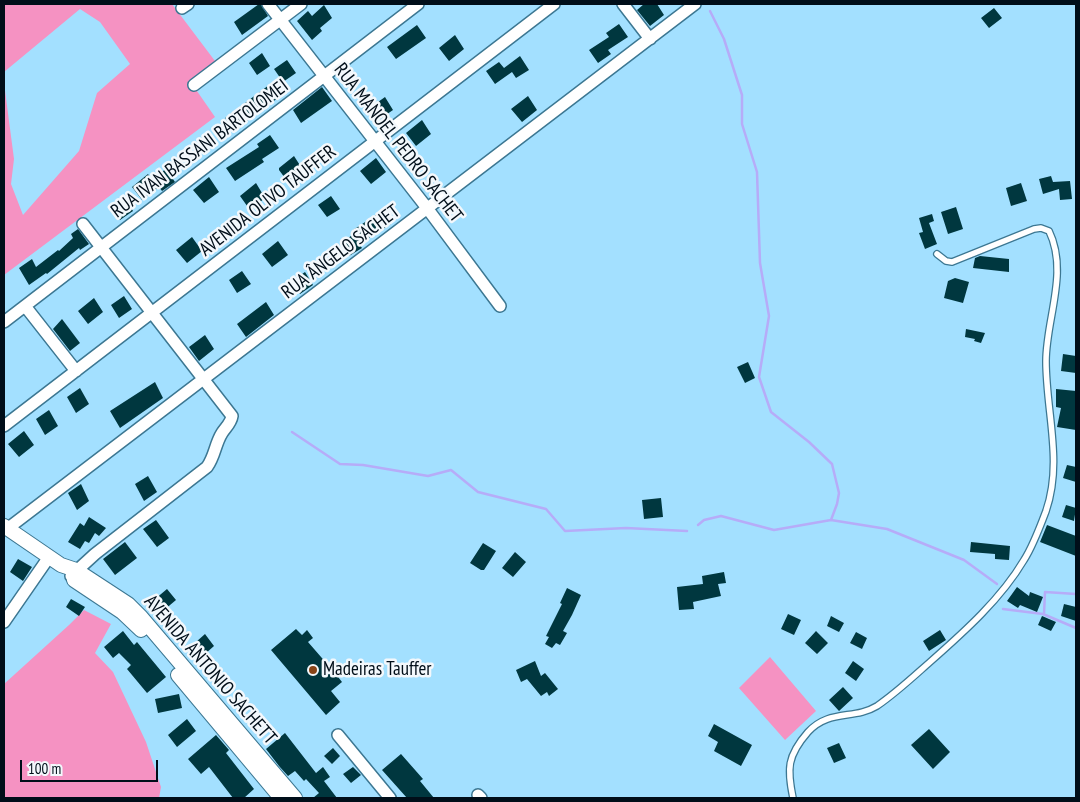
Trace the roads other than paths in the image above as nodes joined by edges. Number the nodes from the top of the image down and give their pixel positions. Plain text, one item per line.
1 (268, 4) edge
2 (301, 4) edge
3 (418, 4) edge
4 (554, 4) edge
5 (622, 4) edge
6 (695, 4) edge
7 (280, 20) junction
8 (650, 39) junction
9 (324, 76) junction
10 (194, 85) dead end
11 (375, 142) junction
12 (427, 208) junction
13 (84, 224) dead end
14 (101, 247) junction
15 (937, 254) dead end
16 (25, 306) junction
17 (500, 306) dead end
18 (152, 313) junction
19 (4, 322) edge
20 (76, 371) junction
21 (204, 379) junction
22 (4, 426) edge
23 (6, 527) edge
24 (49, 557) junction
25 (73, 574) junction
26 (4, 622) edge
27 (338, 735) dead end
28 (277, 794) edge
29 (294, 798) edge
30 (390, 798) edge
31 (793, 798) edge

1 - 7 street, RUA MANOEL PEDRO SACHET
2 - 7 street
3 - 9 street, RUA IVAN BASSANI BARTOLOMEI
4 - 11 street, AVENIDA OLIVO TAUFFER
5 - 8 street
6 - 8 street, RUA ÂNGELO SACHET
7 - 9 street, RUA MANOEL PEDRO SACHET
7 - 10 street
8 - 12 street, RUA ÂNGELO SACHET
9 - 11 street, RUA MANOEL PEDRO SACHET
9 - 14 street, RUA IVAN BASSANI BARTOLOMEI
11 - 12 street, RUA MANOEL PEDRO SACHET
11 - 18 street, AVENIDA OLIVO TAUFFER
12 - 17 street, RUA MANOEL PEDRO SACHET
12 - 21 street, RUA ÂNGELO SACHET
13 - 14 street
14 - 16 street, RUA IVAN BASSANI BARTOLOMEI
14 - 18 street
15 - 31 lane
16 - 19 street, RUA IVAN BASSANI BARTOLOMEI
16 - 20 street
18 - 20 street, AVENIDA OLIVO TAUFFER
18 - 21 street
20 - 22 street, AVENIDA OLIVO TAUFFER
21 - 23 street, RUA ÂNGELO SACHET
21 - 25 street
23 - 24 street, AVENIDA ANTONIO SACHETT
24 - 25 street, AVENIDA ANTONIO SACHETT
24 - 26 street
25 - 28 street, AVENIDA ANTONIO SACHETT
27 - 30 street
28 - 29 street, AVENIDA ANTONIO SACHETT

